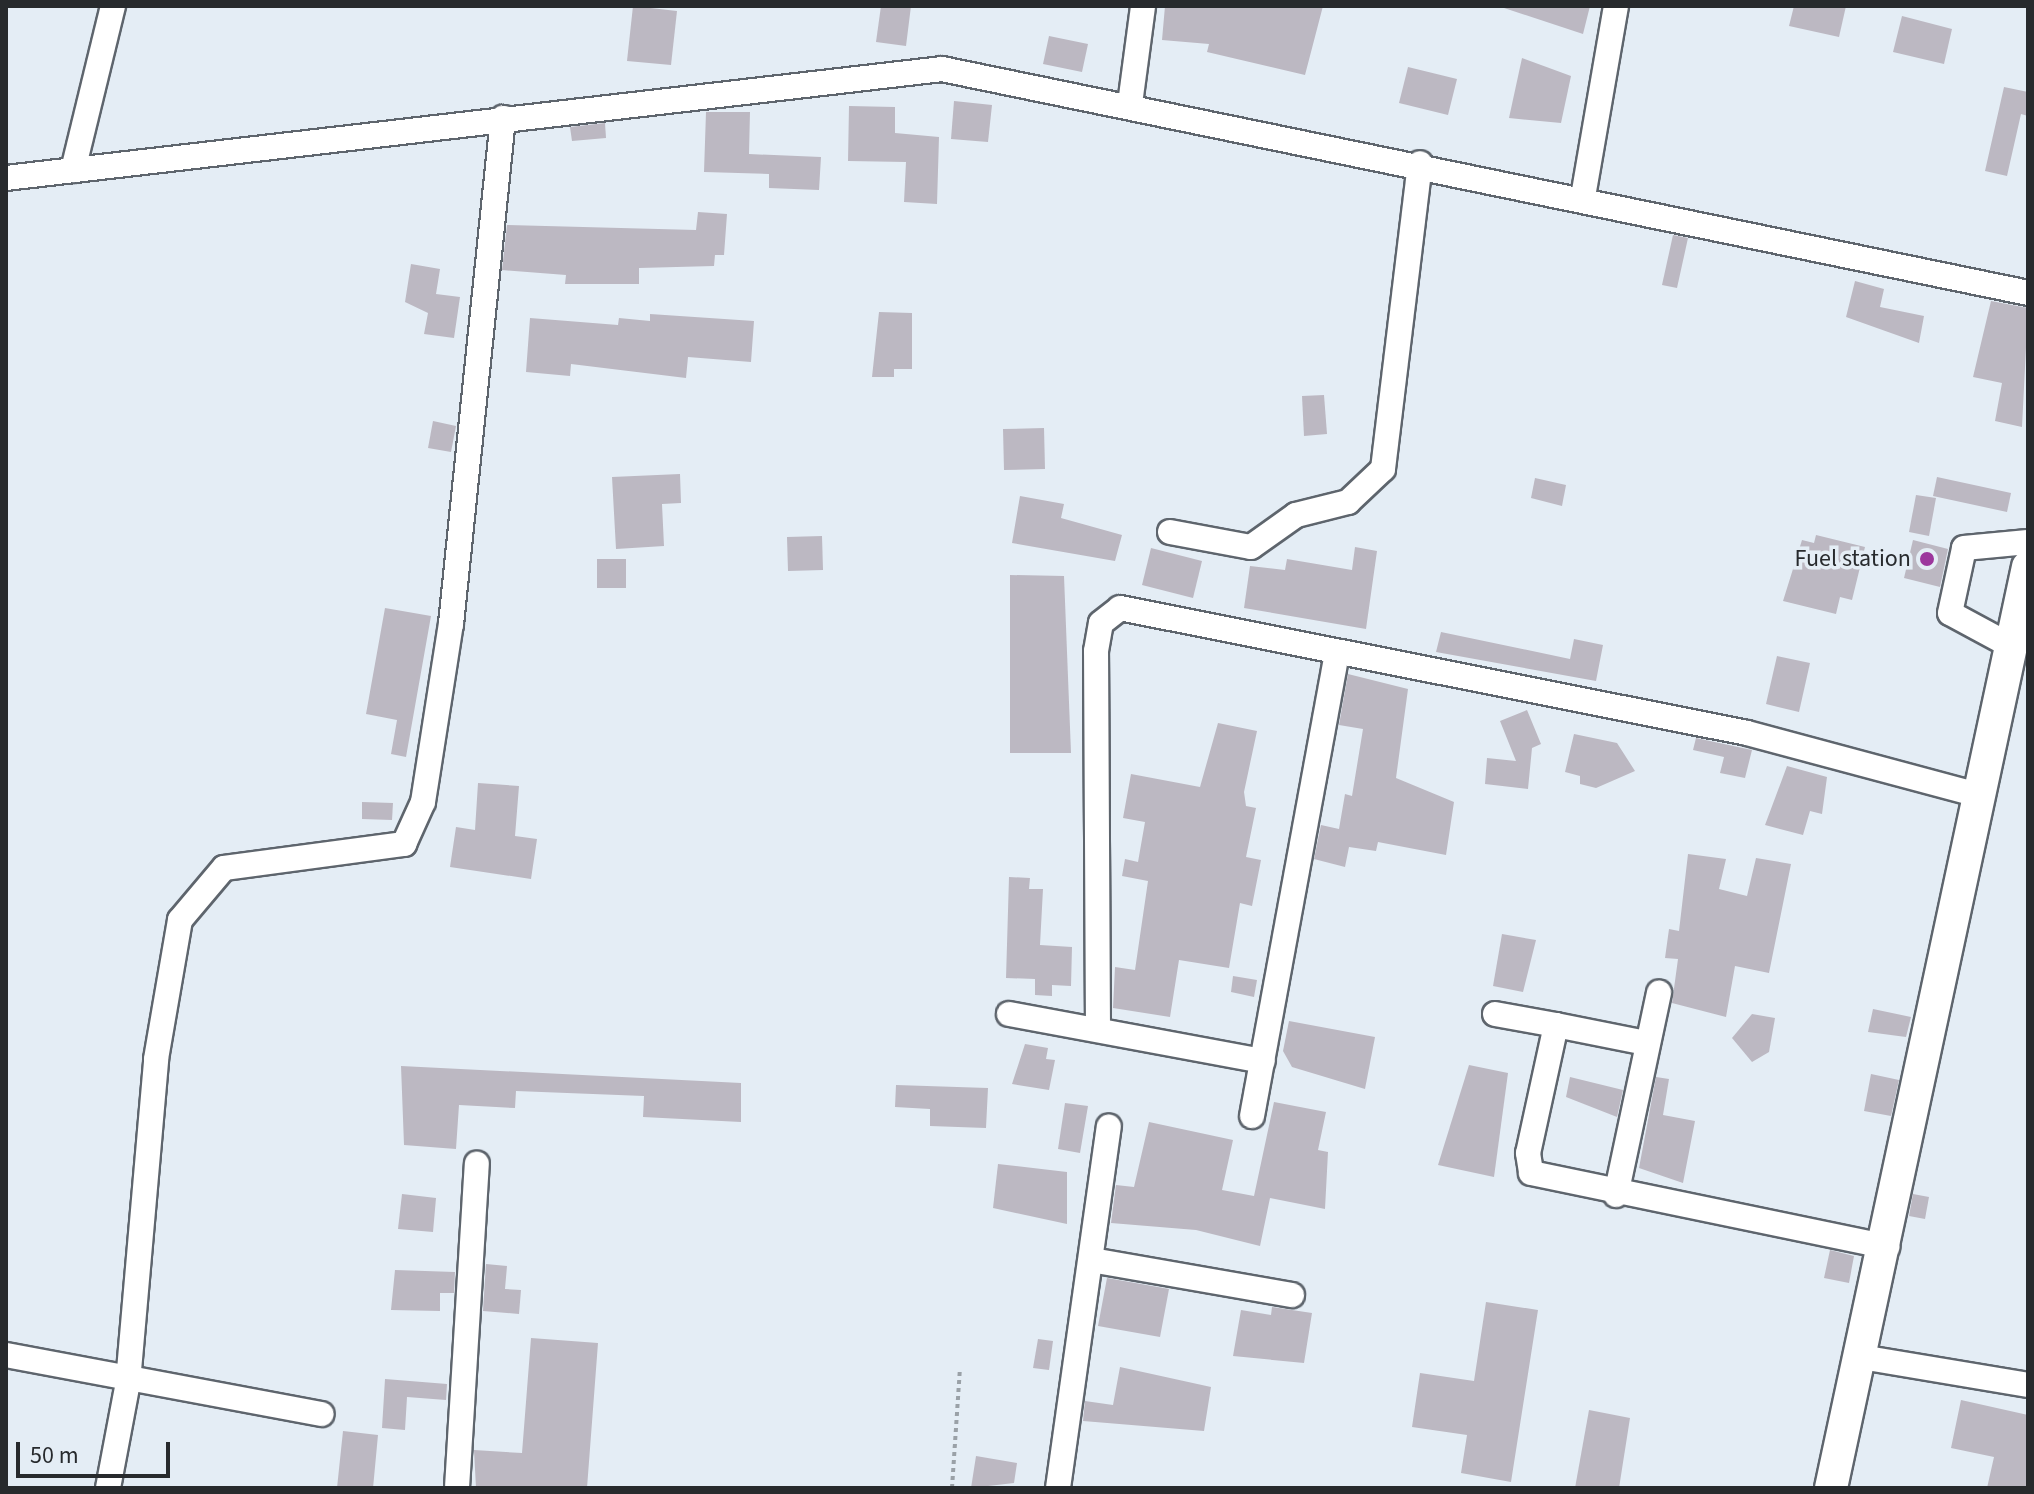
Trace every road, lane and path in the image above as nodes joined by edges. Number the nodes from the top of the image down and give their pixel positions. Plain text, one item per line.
1 (113, 6) edge
2 (1143, 6) edge
3 (1616, 6) edge
4 (1130, 104) junction
5 (503, 118) junction
6 (1420, 163) junction
7 (73, 170) junction
8 (6, 178) edge
9 (1583, 197) junction
10 (2028, 293) edge
11 (1170, 532) dead end
12 (2028, 542) edge
13 (2028, 567) edge
14 (2011, 646) junction
15 (1337, 652) junction
16 (1979, 795) junction
17 (1659, 993) dead end
18 (1009, 1014) dead end
19 (1495, 1014) dead end
20 (1556, 1025) junction
21 (1098, 1029) junction
22 (1646, 1043) junction
23 (1263, 1061) junction
24 (1252, 1116) dead end
25 (1109, 1127) dead end
26 (477, 1164) dead end
27 (1616, 1195) junction
28 (1887, 1247) junction
29 (1091, 1260) junction
30 (1292, 1295) dead end
31 (6, 1355) edge
32 (1861, 1357) junction
33 (960, 1369) dead end
34 (128, 1382) junction
35 (2028, 1385) edge
36 (322, 1414) dead end
37 (108, 1488) edge
38 (457, 1488) edge
39 (952, 1488) edge
40 (1058, 1488) edge
41 (1831, 1488) edge

1 - 7 street
2 - 4 street
3 - 9 street
4 - 5 street
4 - 6 street
5 - 7 street
5 - 34 street
6 - 9 street
6 - 11 street
7 - 8 street
9 - 10 street
12 - 14 street
13 - 14 main road
14 - 16 main road
15 - 16 street
15 - 21 street
15 - 23 street
16 - 28 main road
17 - 22 street
18 - 21 street
19 - 20 street
20 - 22 street
20 - 27 street
21 - 23 street
22 - 27 street
23 - 24 street
25 - 29 street
26 - 38 street
27 - 28 street
28 - 32 main road
29 - 30 street
29 - 40 street
31 - 34 street
32 - 35 street
32 - 41 main road
33 - 39 path
34 - 36 street
34 - 37 street

